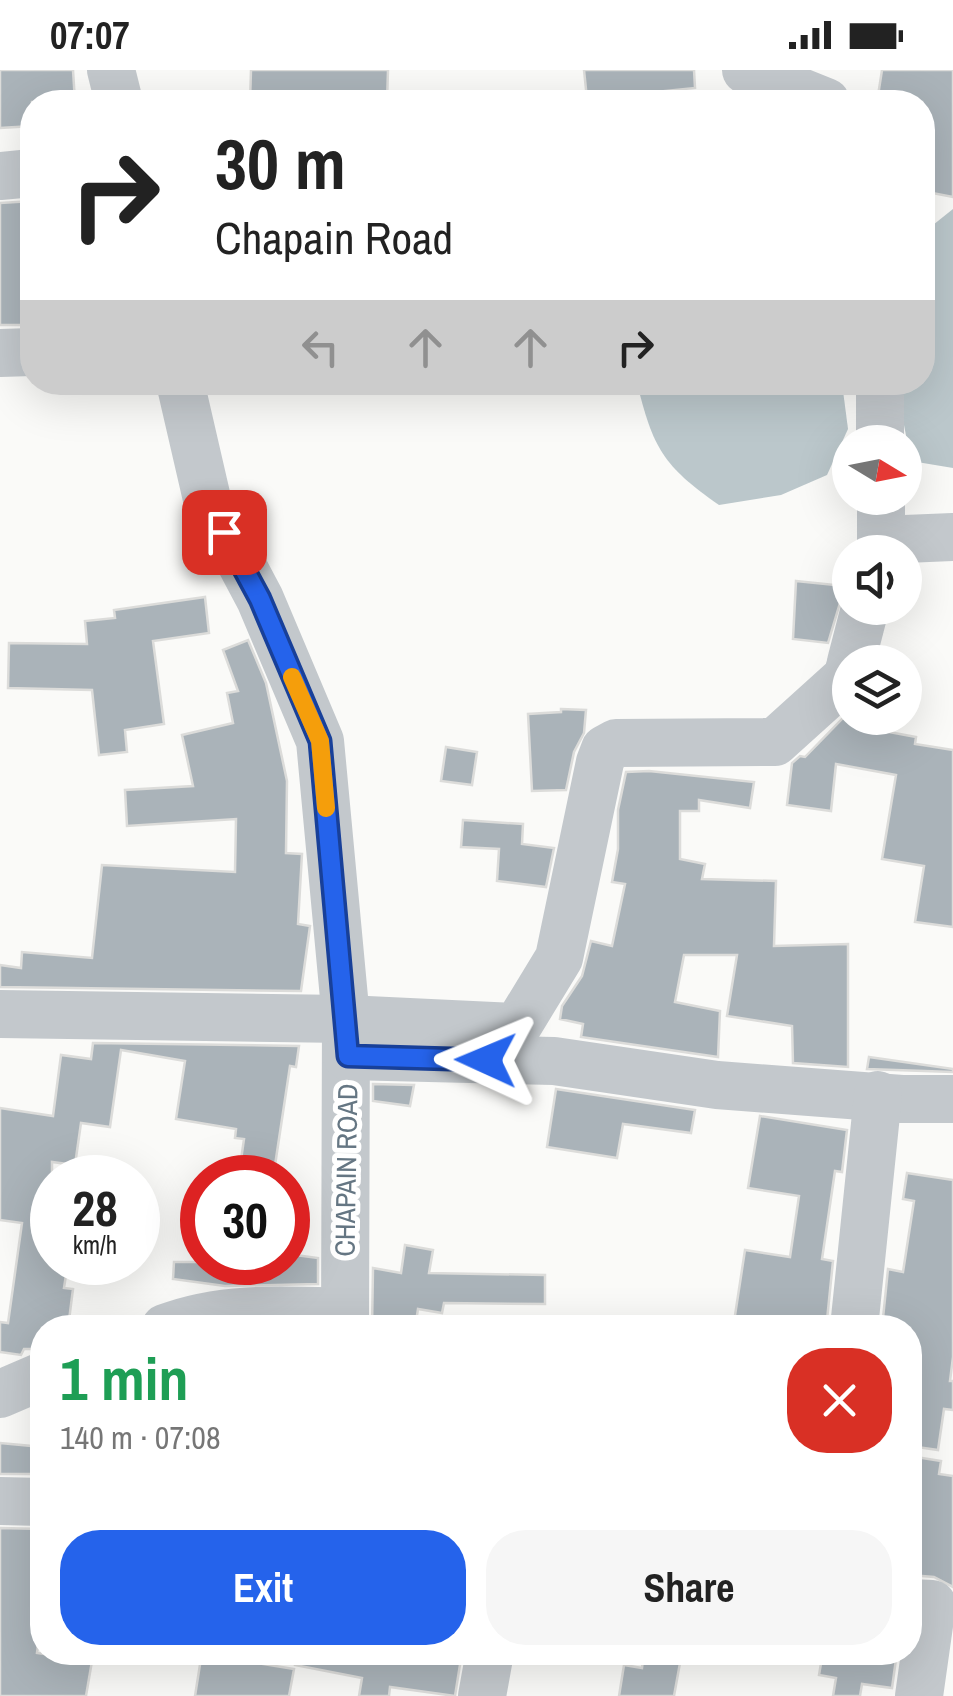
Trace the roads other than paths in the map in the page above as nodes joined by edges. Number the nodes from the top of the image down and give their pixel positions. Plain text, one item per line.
1 (746, 70) edge
2 (796, 90) edge
3 (183, 395) edge
4 (880, 395) edge
5 (880, 425) edge
6 (880, 530) edge
7 (953, 537) edge
8 (832, 691) edge
9 (0, 1014) edge
10 (347, 1038) junction
11 (878, 1095) junction
12 (953, 1099) edge
13 (225, 1315) edge
14 (308, 1315) edge
15 (345, 1315) edge
16 (855, 1315) edge
17 (30, 1381) edge
18 (0, 1394) edge
19 (0, 1501) edge
20 (30, 1502) edge
21 (932, 1605) edge
22 (488, 1665) edge
23 (482, 1696) edge
24 (918, 1696) edge

1 - 2 street
3 - 10 street, CHAPAIN ROAD
4 - 5 street
6 - 7 street
8 - 10 street
9 - 10 street
10 - 11 street
10 - 15 street, CHAPAIN ROAD
11 - 12 street
11 - 16 street
13 - 14 street
17 - 18 street
19 - 20 street
21 - 24 street
22 - 23 street

